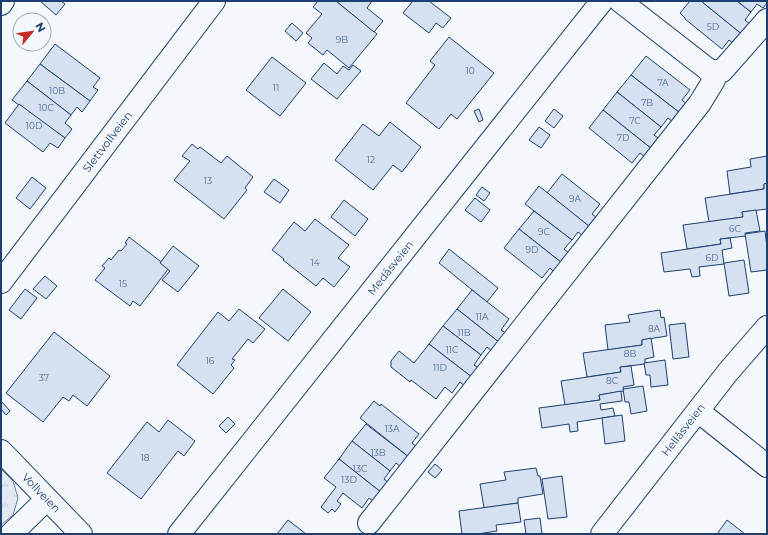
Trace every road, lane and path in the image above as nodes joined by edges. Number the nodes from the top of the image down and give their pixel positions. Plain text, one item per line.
1 (3, 1) edge
2 (214, 1) edge
3 (602, 1) edge
4 (620, 1) edge
5 (1, 4) edge
6 (767, 20) edge
7 (710, 71) junction
8 (1, 282) edge
9 (767, 327) edge
10 (698, 411) junction
11 (1, 451) edge
12 (767, 466) edge
13 (47, 500) junction
14 (369, 522) dead end
15 (11, 534) edge
16 (81, 534) edge
17 (179, 534) edge
18 (602, 534) edge

1 - 5 street
2 - 8 street, Slettvollveien
3 - 17 street, Medåsveien
4 - 7 street
6 - 7 street
7 - 14 street
9 - 10 street, Hellåsveien
10 - 12 street
10 - 18 street, Hellåsveien
11 - 13 street, Vollveien
13 - 15 street
13 - 16 street, Vollveien

